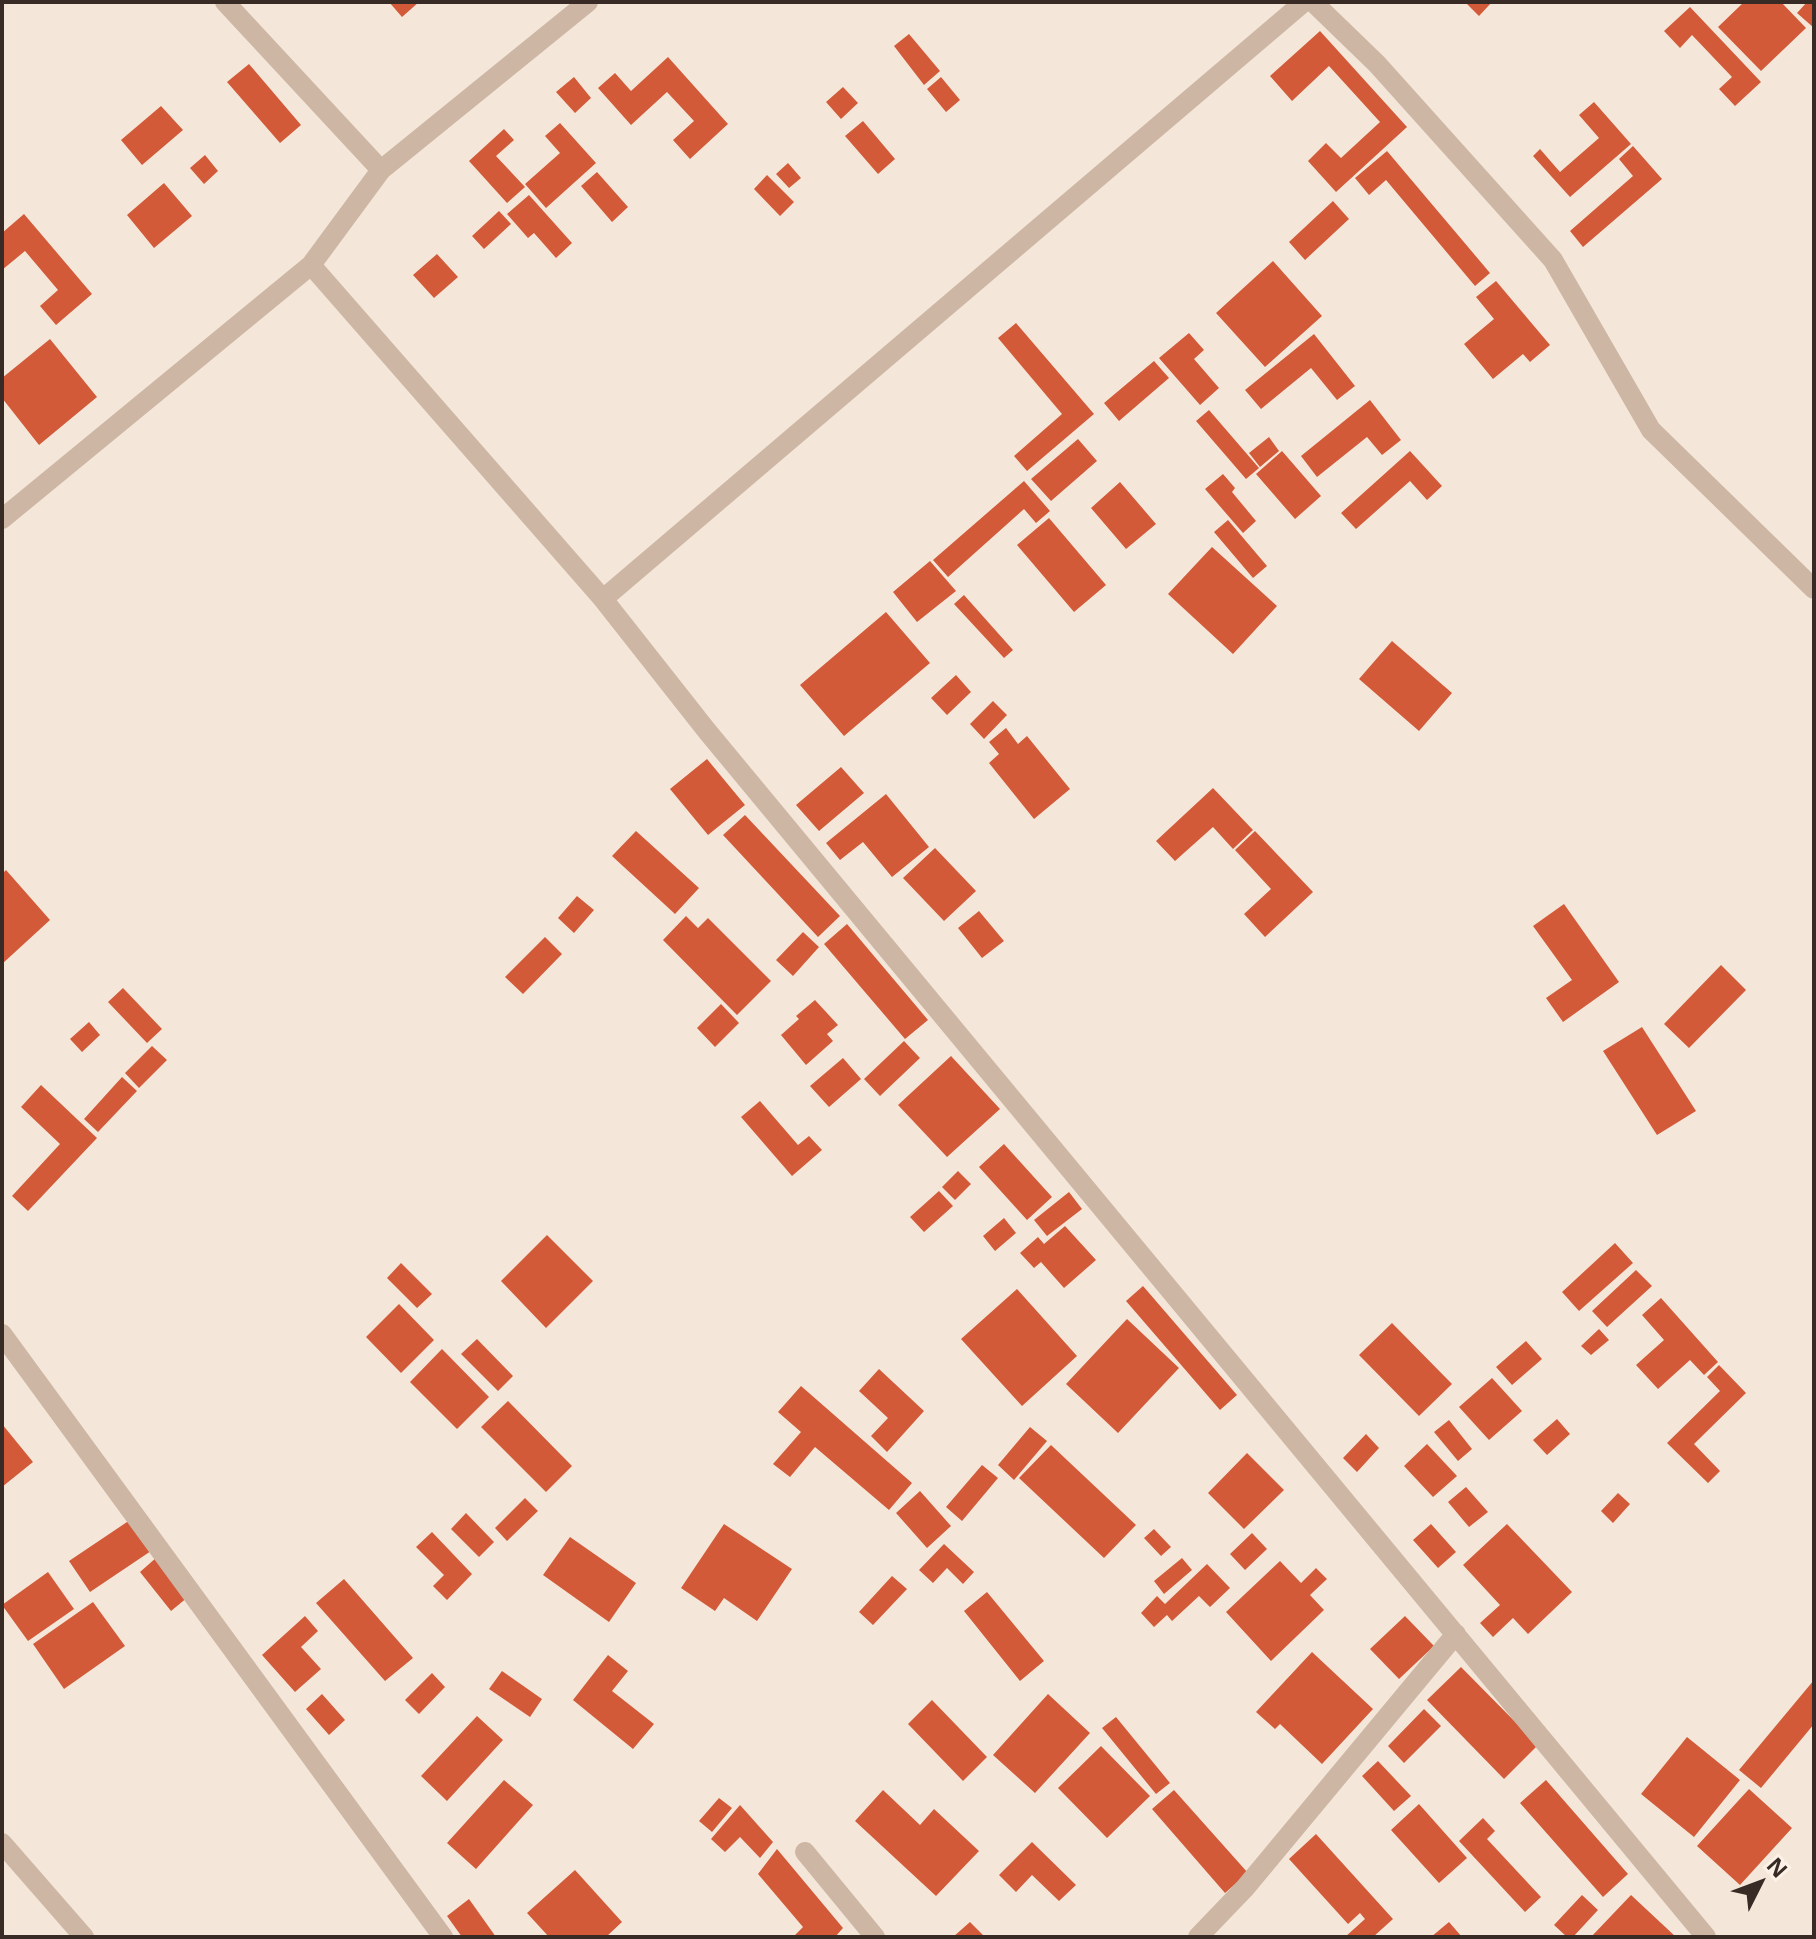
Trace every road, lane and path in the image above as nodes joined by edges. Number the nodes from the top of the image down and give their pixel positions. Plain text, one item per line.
1 (225, 2) edge
2 (588, 2) edge
3 (1304, 2) edge
4 (1313, 2) edge
5 (381, 170) junction
6 (311, 265) junction
7 (2, 519) edge
8 (1814, 589) edge
9 (603, 599) junction
10 (2, 1334) edge
11 (1456, 1634) junction
12 (2, 1843) edge
13 (805, 1852) dead end
14 (84, 1937) edge
15 (443, 1937) edge
16 (875, 1937) edge
17 (1198, 1937) edge
18 (1706, 1937) edge

1 - 5 street
2 - 5 street
3 - 9 street
4 - 8 street
5 - 6 street
6 - 7 street
6 - 9 street
9 - 11 street
10 - 15 street
11 - 17 street
11 - 18 street
12 - 14 street
13 - 16 street

